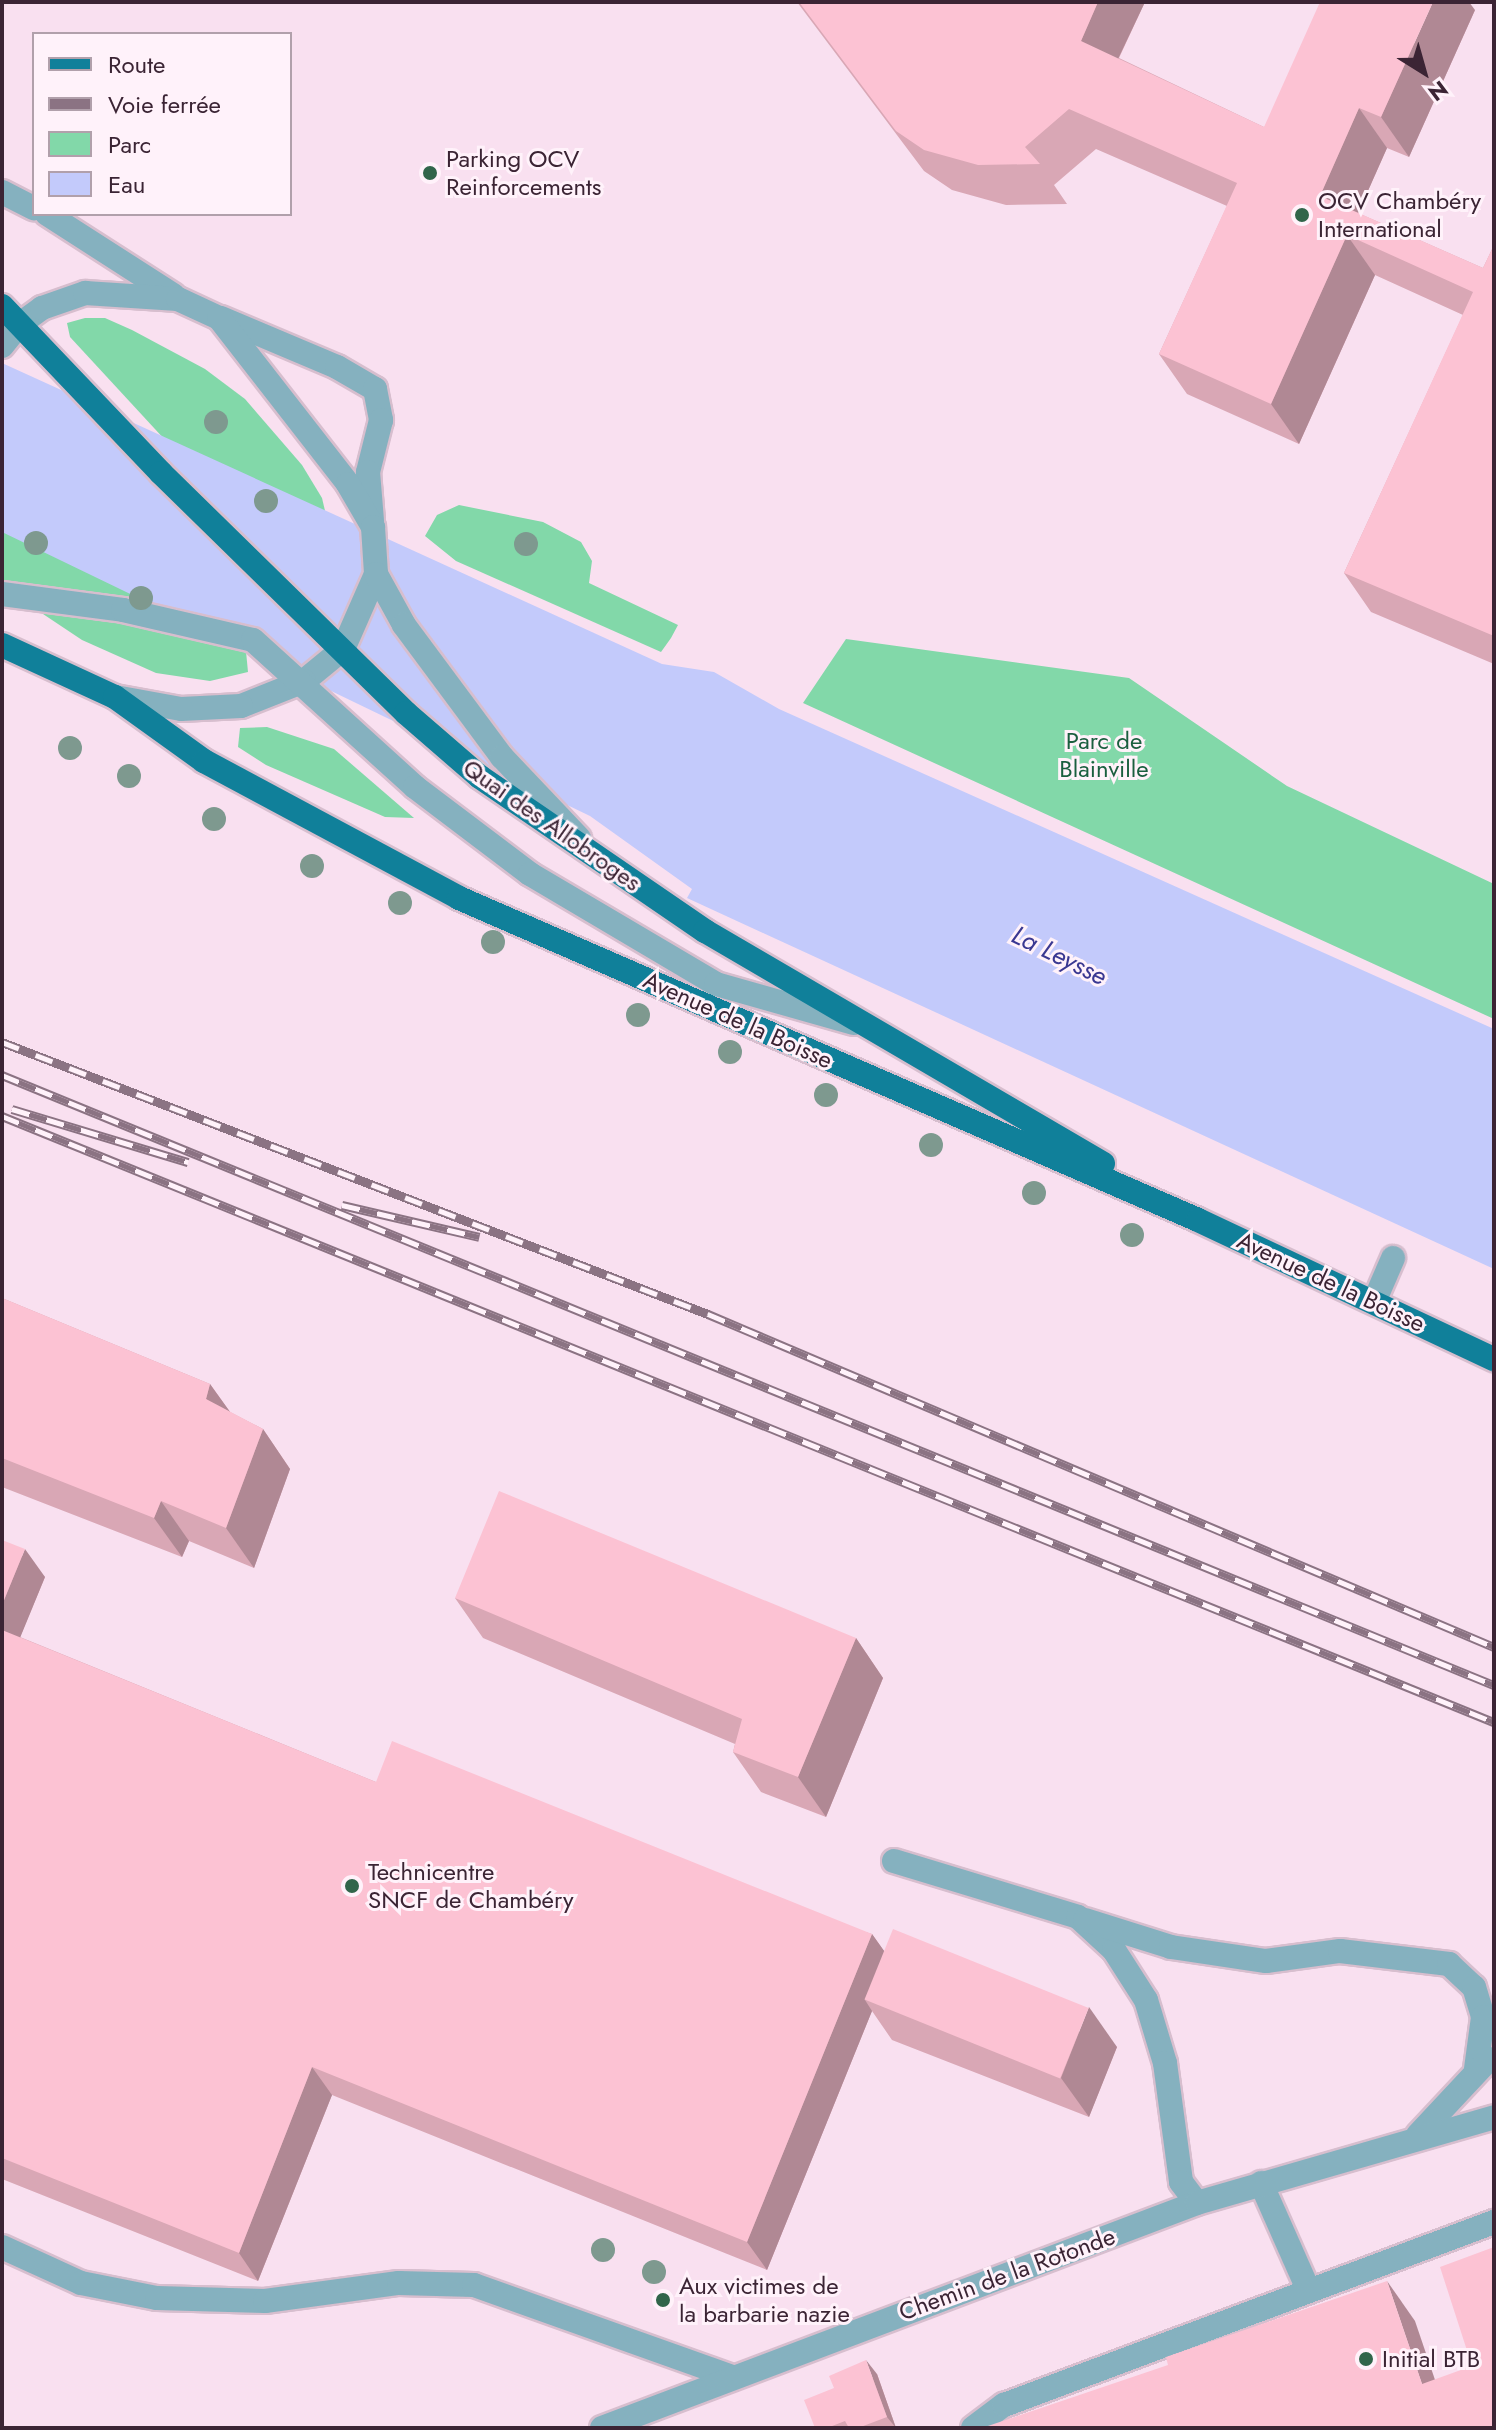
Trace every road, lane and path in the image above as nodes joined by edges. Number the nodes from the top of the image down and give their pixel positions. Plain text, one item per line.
1 (2, 192) edge
2 (32, 207) edge
3 (50, 216) edge
4 (178, 299) junction
5 (2, 306) edge
6 (219, 318) junction
7 (20, 324) junction
8 (2, 346) edge
9 (373, 527) junction
10 (376, 574) junction
11 (2, 594) edge
12 (2, 645) edge
13 (343, 649) junction
14 (304, 681) junction
15 (115, 697) junction
16 (591, 852) junction
17 (872, 1028) junction
18 (1198, 1220) junction
19 (1393, 1258) dead end
20 (1374, 1302) junction
21 (1494, 1359) edge
22 (894, 1861) dead end
23 (1078, 1917) junction
24 (1485, 2062) edge
25 (1494, 2117) edge
26 (1418, 2135) junction
27 (1261, 2183) junction
28 (1197, 2203) junction
29 (1494, 2222) edge
30 (2, 2247) edge
31 (1308, 2289) junction
32 (730, 2376) junction
33 (602, 2428) edge
34 (973, 2428) edge

1 - 2 street
3 - 4 street
4 - 6 street
4 - 7 street
5 - 7 main road, Quai des Allobroges
6 - 9 street
6 - 9 street
7 - 8 street
7 - 13 main road, Quai des Allobroges
9 - 10 street
10 - 13 street
10 - 16 street
11 - 14 street
12 - 15 main road, Avenue de la Boisse
13 - 14 street
13 - 16 main road, Quai des Allobroges
14 - 15 street
14 - 17 street
15 - 18 main road, Avenue de la Boisse
16 - 17 main road, Quai des Allobroges
17 - 18 main road, Quai des Allobroges
18 - 20 main road, Avenue de la Boisse
19 - 20 street
20 - 21 main road, Avenue de la Boisse
22 - 23 street
23 - 24 street
23 - 28 street
24 - 26 street
25 - 26 street, Chemin de la Rotonde
26 - 27 street, Chemin de la Rotonde
27 - 28 street, Chemin de la Rotonde
27 - 31 street
28 - 32 street, Chemin de la Rotonde
29 - 31 street
30 - 32 street
31 - 34 street
32 - 33 street, Chemin de la Rotonde

